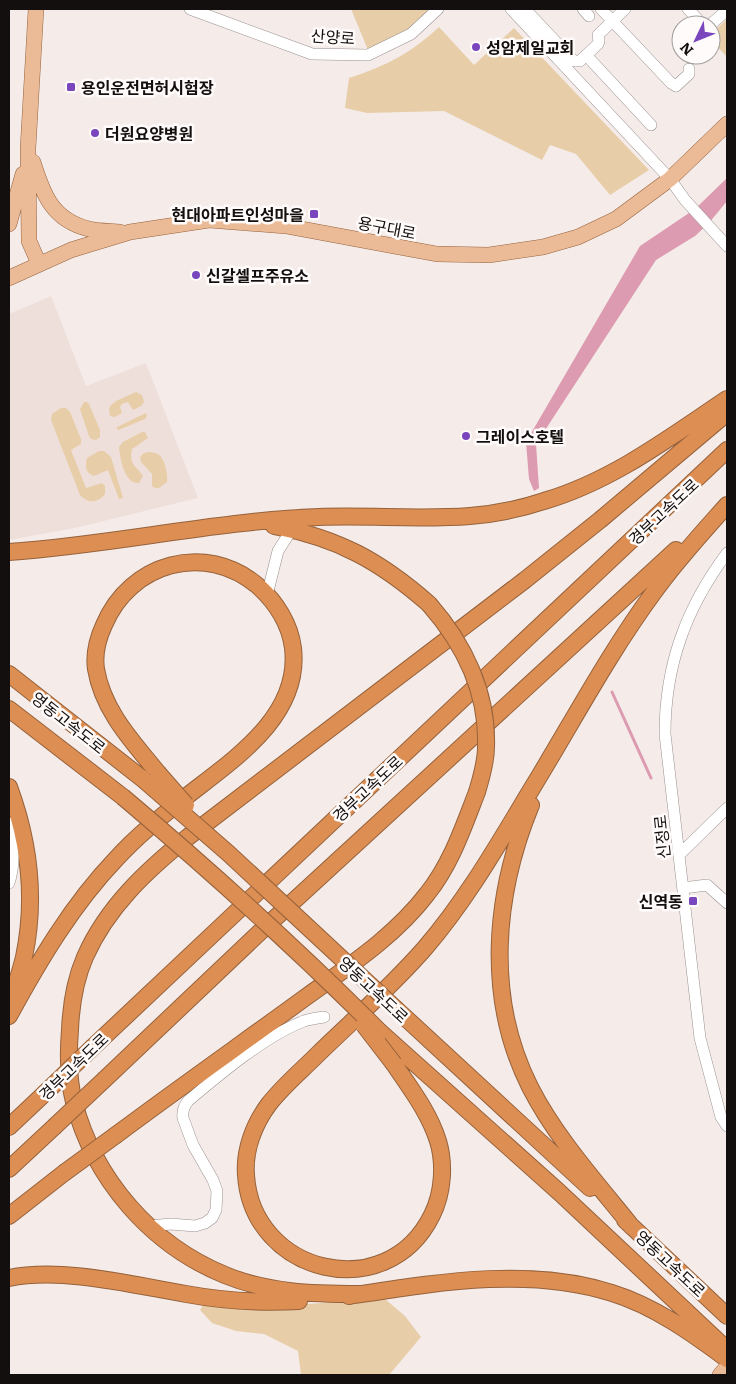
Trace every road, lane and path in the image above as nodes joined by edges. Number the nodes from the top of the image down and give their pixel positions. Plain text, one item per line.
1 (36, 9) edge
2 (190, 9) edge
3 (438, 9) edge
4 (511, 9) edge
5 (525, 9) edge
6 (601, 9) edge
7 (625, 9) edge
8 (612, 21) junction
9 (586, 56) junction
10 (689, 69) dead end
11 (727, 124) edge
12 (651, 125) dead end
13 (28, 148) junction
14 (670, 179) junction
15 (9, 224) edge
16 (130, 232) junction
17 (727, 246) edge
18 (39, 264) junction
19 (9, 278) edge
20 (727, 399) edge
21 (727, 412) edge
22 (727, 450) edge
23 (727, 504) edge
24 (222, 525) junction
25 (292, 529) junction
26 (9, 552) edge
27 (727, 553) edge
28 (267, 595) junction
29 (9, 674) edge
30 (9, 709) edge
31 (565, 734) junction
32 (151, 777) junction
33 (9, 787) edge
34 (727, 808) edge
35 (9, 823) edge
36 (680, 854) junction
37 (9, 883) edge
38 (683, 888) junction
39 (727, 903) edge
40 (333, 985) junction
41 (9, 1006) edge
42 (9, 1016) edge
43 (324, 1017) dead end
44 (727, 1126) edge
45 (9, 1127) edge
46 (9, 1169) edge
47 (9, 1216) edge
48 (149, 1226) junction
49 (632, 1227) junction
50 (9, 1278) edge
51 (359, 1294) junction
52 (727, 1316) edge
53 (727, 1350) edge
54 (727, 1359) edge
55 (727, 1367) edge
56 (720, 1375) edge

1 - 13 main road
2 - 3 street, 산양로
4 - 14 street
5 - 9 street
6 - 8 street
7 - 8 street
8 - 9 street
8 - 10 street
9 - 12 street
11 - 14 main road, 용구대로
13 - 15 main road
13 - 16 main road
13 - 18 main road
14 - 16 main road, 용구대로
14 - 17 street
16 - 18 main road, 용구대로
18 - 19 main road, 용구대로
20 - 24 highway
21 - 48 highway
22 - 45 highway, 경부고속도로, bridge
23 - 31 highway
23 - 46 highway, 경부고속도로, bridge
24 - 25 highway
24 - 26 highway
25 - 28 street
25 - 47 highway, bridge
27 - 36 street, 신정로
28 - 32 highway
28 - 42 highway
29 - 32 highway, 영동고속도로
30 - 40 highway, 영동고속도로, bridge
31 - 40 highway, bridge
31 - 49 highway
32 - 49 highway, 영동고속도로, bridge
33 - 41 highway
34 - 36 street
35 - 37 street
36 - 38 street, 신정로
38 - 39 street
38 - 44 street, 신정로
40 - 53 highway, 영동고속도로, bridge
43 - 48 street
48 - 51 highway
49 - 52 highway, 영동고속도로
50 - 51 highway
51 - 54 highway
55 - 56 main road

